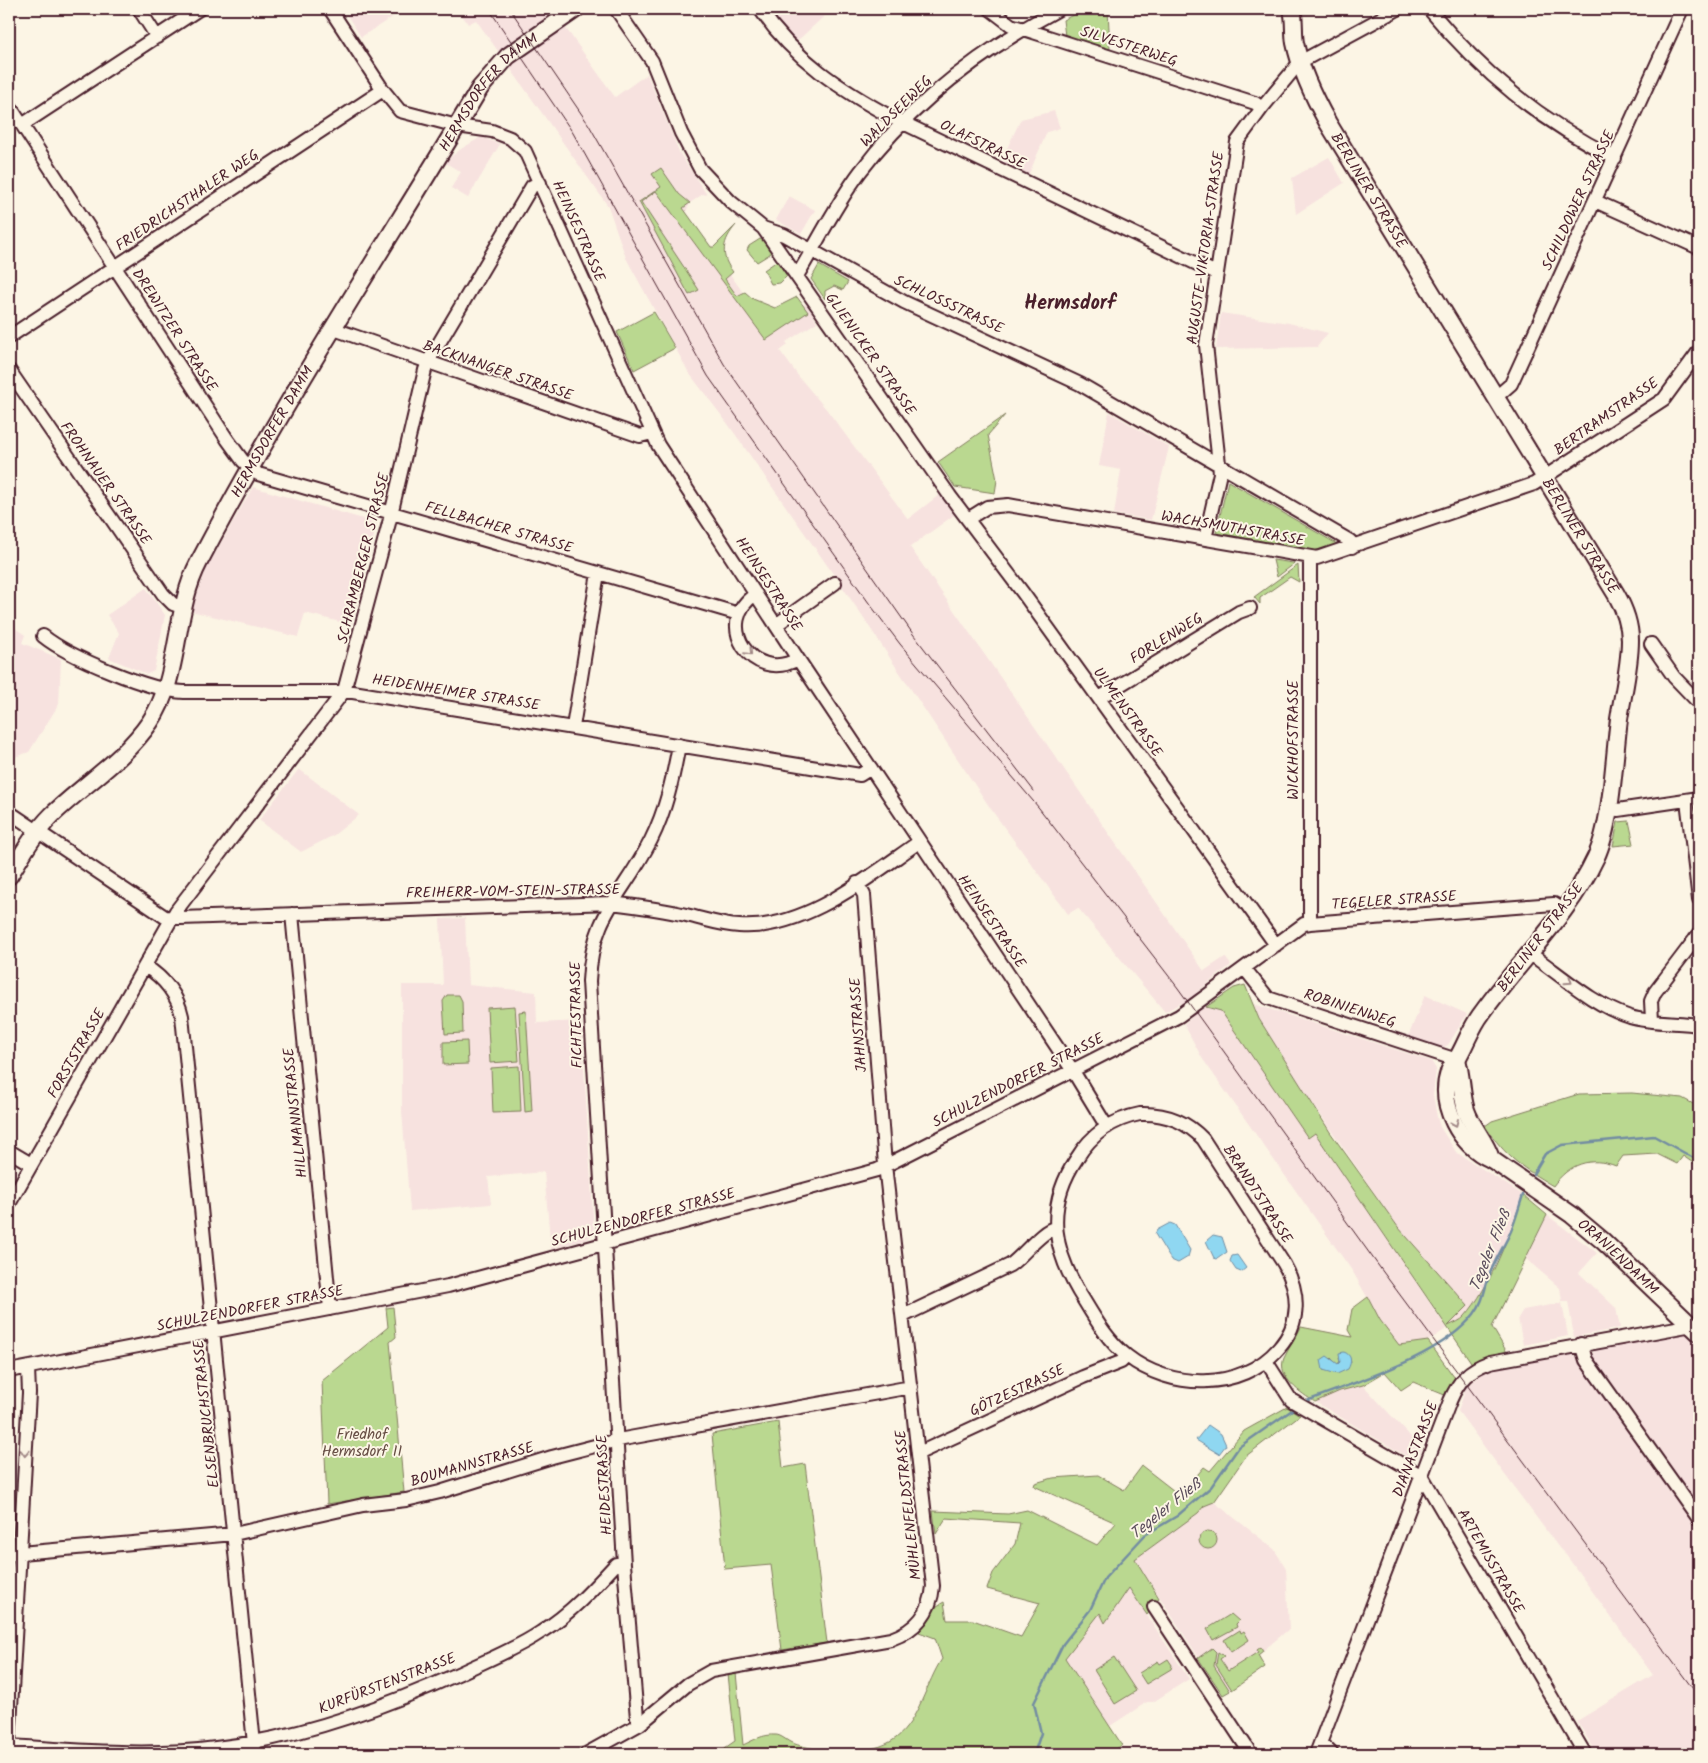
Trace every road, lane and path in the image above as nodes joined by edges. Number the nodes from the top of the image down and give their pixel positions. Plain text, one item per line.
1 (139, 9) edge
2 (200, 9) edge
3 (330, 9) edge
4 (576, 9) edge
5 (616, 9) edge
6 (760, 9) edge
7 (990, 9) edge
8 (1059, 9) edge
9 (1286, 9) edge
10 (1292, 9) edge
11 (1398, 9) edge
12 (1429, 9) edge
13 (1682, 9) edge
14 (1023, 29) junction
15 (1293, 31) junction
16 (157, 37) junction
17 (1300, 62) junction
18 (383, 90) junction
19 (9, 105) edge
20 (1262, 108) junction
21 (903, 123) junction
22 (22, 125) junction
23 (456, 126) junction
24 (1615, 158) junction
25 (540, 183) junction
26 (1595, 201) junction
27 (763, 228) junction
28 (1699, 248) edge
29 (812, 250) junction
30 (115, 267) junction
31 (1216, 273) junction
32 (797, 276) junction
33 (334, 329) junction
34 (9, 337) edge
35 (1699, 351) edge
36 (428, 363) junction
37 (9, 370) edge
38 (1495, 398) junction
39 (652, 433) junction
40 (1220, 464) junction
41 (252, 469) junction
42 (1544, 478) junction
43 (952, 499) joint
44 (391, 513) junction
45 (968, 519) junction
46 (1205, 539) junction
47 (1352, 547) junction
48 (1310, 558) junction
49 (598, 573) junction
50 (835, 583) dead end
51 (756, 594) junction
52 (182, 607) junction
53 (1250, 608) dead end
54 (739, 614) junction
55 (776, 625) junction
56 (43, 636) dead end
57 (1651, 644) dead end
58 (798, 659) junction
59 (165, 690) junction
60 (344, 691) junction
61 (1099, 698) junction
62 (1699, 703) edge
63 (574, 727) junction
64 (679, 745) junction
65 (871, 768) junction
66 (1693, 799) edge
67 (1608, 809) junction
68 (9, 812) edge
69 (38, 831) junction
70 (919, 842) junction
71 (9, 876) edge
72 (857, 883) junction
73 (1699, 900) edge
74 (611, 903) junction
75 (1563, 910) junction
76 (292, 914) junction
77 (172, 918) junction
78 (1310, 923) junction
79 (1699, 934) edge
80 (1276, 945) junction
81 (1529, 953) junction
82 (145, 966) junction
83 (1243, 970) junction
84 (1652, 1020) junction
85 (1699, 1024) edge
86 (1457, 1060) junction
87 (1073, 1071) junction
88 (1107, 1127) junction
89 (9, 1151) edge
90 (31, 1164) junction
91 (885, 1165) junction
92 (9, 1204) edge
93 (1056, 1228) junction
94 (605, 1244) junction
95 (330, 1309) junction
96 (903, 1316) junction
97 (1696, 1327) edge
98 (214, 1332) junction
99 (1581, 1344) junction
100 (1128, 1356) junction
101 (1266, 1361) junction
102 (28, 1368) junction
103 (9, 1371) edge
104 (911, 1387) junction
105 (618, 1440) junction
106 (919, 1453) junction
107 (1422, 1476) junction
108 (1699, 1519) edge
109 (234, 1534) junction
110 (14, 1553) edge
111 (624, 1564) junction
112 (1154, 1608) dead end
113 (640, 1724) junction
114 (9, 1745) edge
115 (254, 1748) edge
116 (1318, 1750) edge
117 (586, 1754) edge
118 (1251, 1754) edge
119 (1332, 1754) edge
120 (1585, 1754) edge

1 - 16 street
2 - 16 street
3 - 18 street, HEINSESTRASSE
4 - 23 main road, HERMSDORFER DAMM
5 - 27 street, SCHLOSSSTRASSE
6 - 21 street, OLAFSTRASSE
7 - 14 street, SILVESTERWEG
8 - 14 street, WALDSEEWEG
9 - 15 main road, BERLINER STRASSE
10 - 15 main road, BERLINER STRASSE
11 - 17 street, AUGUSTE-VIKTORIA-STRASSE
12 - 24 street
13 - 24 street, SCHILDOWER STRASSE
14 - 20 street, SILVESTERWEG
14 - 21 street, WALDSEEWEG
15 - 17 main road, BERLINER STRASSE
16 - 22 street
17 - 20 street, AUGUSTE-VIKTORIA-STRASSE
17 - 38 main road, BERLINER STRASSE
18 - 23 street, HEINSESTRASSE
18 - 30 street, FRIEDRICHSTHALER WEG
19 - 22 street, DREWITZER STRASSE
20 - 31 street, AUGUSTE-VIKTORIA-STRASSE
21 - 29 street, WALDSEEWEG
21 - 31 street, OLAFSTRASSE
22 - 30 street, DREWITZER STRASSE
23 - 25 street, HEINSESTRASSE
23 - 33 main road, HERMSDORFER DAMM
24 - 26 street, SCHILDOWER STRASSE
25 - 36 street, SCHRAMBERGER STRASSE
25 - 39 street, HEINSESTRASSE
26 - 28 street
26 - 38 street, SCHILDOWER STRASSE
27 - 29 street, SCHLOSSSTRASSE
27 - 32 street, GLIENICKER STRASSE
29 - 32 street, WALDSEEWEG
29 - 40 street, SCHLOSSSTRASSE
30 - 34 street, FRIEDRICHSTHALER WEG
30 - 41 street, DREWITZER STRASSE
31 - 40 street, AUGUSTE-VIKTORIA-STRASSE
32 - 43 street, GLIENICKER STRASSE
33 - 36 street, BACKNANGER STRASSE
33 - 41 main road, HERMSDORFER DAMM
35 - 42 street, BERTRAMSTRASSE
36 - 39 street, BACKNANGER STRASSE
36 - 44 street, SCHRAMBERGER STRASSE
37 - 52 street, FROHNAUER STRASSE
38 - 42 main road, BERLINER STRASSE
39 - 51 street, HEINSESTRASSE
40 - 46 street, AUGUSTE-VIKTORIA-STRASSE
40 - 47 street, SCHLOSSSTRASSE
41 - 44 street, FELLBACHER STRASSE
41 - 52 main road, HERMSDORFER DAMM
42 - 47 street, WACHSMUTHSTRASSE
42 - 67 main road, BERLINER STRASSE
43 - 45 street, ULMENSTRASSE
44 - 49 street, FELLBACHER STRASSE
44 - 60 street, SCHRAMBERGER STRASSE
45 - 46 street, WACHSMUTHSTRASSE
45 - 61 street, ULMENSTRASSE
46 - 48 street, WACHSMUTHSTRASSE
47 - 48 street, WACHSMUTHSTRASSE
48 - 78 street, WICKHOFSTRASSE
49 - 54 street, FELLBACHER STRASSE
49 - 63 street
50 - 55 street
51 - 54 street
51 - 55 street, HEINSESTRASSE
52 - 59 main road, HERMSDORFER DAMM
53 - 61 street, FORLENWEG
54 -> 58 street
55 - 58 street, HEINSESTRASSE
56 - 59 street, HEIDENHEIMER STRASSE
57 - 62 street
58 - 65 street, HEINSESTRASSE
59 - 60 street, HEIDENHEIMER STRASSE
59 - 69 main road, HERMSDORFER DAMM
60 - 63 street, HEIDENHEIMER STRASSE
60 - 77 street, SCHRAMBERGER STRASSE
61 - 80 street, ULMENSTRASSE
63 - 64 street, HEIDENHEIMER STRASSE
64 - 65 street, HEIDENHEIMER STRASSE
64 - 74 street, FICHTESTRASSE
65 - 70 street, HEINSESTRASSE
66 - 67 street
66 - 73 street
67 - 75 main road, BERLINER STRASSE
68 - 69 street
69 - 71 main road, HERMSDORFER DAMM
69 - 77 street
70 - 72 street, FREIHERR-VOM-STEIN-STRASSE
70 - 87 street, HEINSESTRASSE
72 - 74 street, FREIHERR-VOM-STEIN-STRASSE
72 - 91 street, JAHNSTRASSE
74 - 76 street, FREIHERR-VOM-STEIN-STRASSE
74 - 94 street, FICHTESTRASSE
75 - 78 street, TEGELER STRASSE
75 - 81 main road, BERLINER STRASSE
76 - 77 street, FREIHERR-VOM-STEIN-STRASSE
76 - 95 street, HILLMANNSTRASSE
77 - 82 street, FORSTSTRASSE
78 - 80 street, TEGELER STRASSE
79 - 84 street
80 - 83 street, TEGELER STRASSE
81 -> 84 street
81 - 86 main road, BERLINER STRASSE
82 - 90 street, FORSTSTRASSE
82 - 98 street, ELSENBRUCHSTRASSE
83 - 86 street, ROBINIENWEG
83 - 87 street, SCHULZENDORFER STRASSE
84 - 85 street
86 - 97 main road, ORANIENDAMM
87 - 88 street
87 - 91 street, SCHULZENDORFER STRASSE
88 - 93 street, BRANDTSTRASSE
88 - 101 street, BRANDTSTRASSE
89 - 90 street
90 - 92 street, FORSTSTRASSE
91 - 94 street, SCHULZENDORFER STRASSE
91 - 96 street, MÜHLENFELDSTRASSE
93 - 96 street
93 - 100 street, BRANDTSTRASSE
94 - 95 street, SCHULZENDORFER STRASSE
94 - 105 street, HEIDESTRASSE
95 - 98 street, SCHULZENDORFER STRASSE
96 - 104 street, MÜHLENFELDSTRASSE
97 - 99 street, DIANASTRASSE
98 - 102 street, SCHULZENDORFER STRASSE
98 - 109 street, ELSENBRUCHSTRASSE
99 - 107 street, DIANASTRASSE
99 - 108 street
100 - 101 street, BRANDTSTRASSE
100 - 106 street, GÖTZESTRASSE
101 - 107 street, ARTEMISSTRASSE
102 - 103 street, SCHULZENDORFER STRASSE
102 -> 110 street
104 - 105 street, BOUMANNSTRASSE
104 - 106 street, MÜHLENFELDSTRASSE
105 - 109 street, BOUMANNSTRASSE
105 - 111 street, HEIDESTRASSE
106 - 113 street, MÜHLENFELDSTRASSE
107 - 116 street, DIANASTRASSE
107 - 120 street, ARTEMISSTRASSE
109 - 110 street, BOUMANNSTRASSE
109 - 115 street, ELSENBRUCHSTRASSE
110 - 114 street
111 - 113 street, HEIDESTRASSE
111 - 115 street, KURFÜRSTENSTRASSE
112 - 118 street
113 - 117 street, MÜHLENFELDSTRASSE
114 - 115 street, KURFÜRSTENSTRASSE
116 - 119 street

